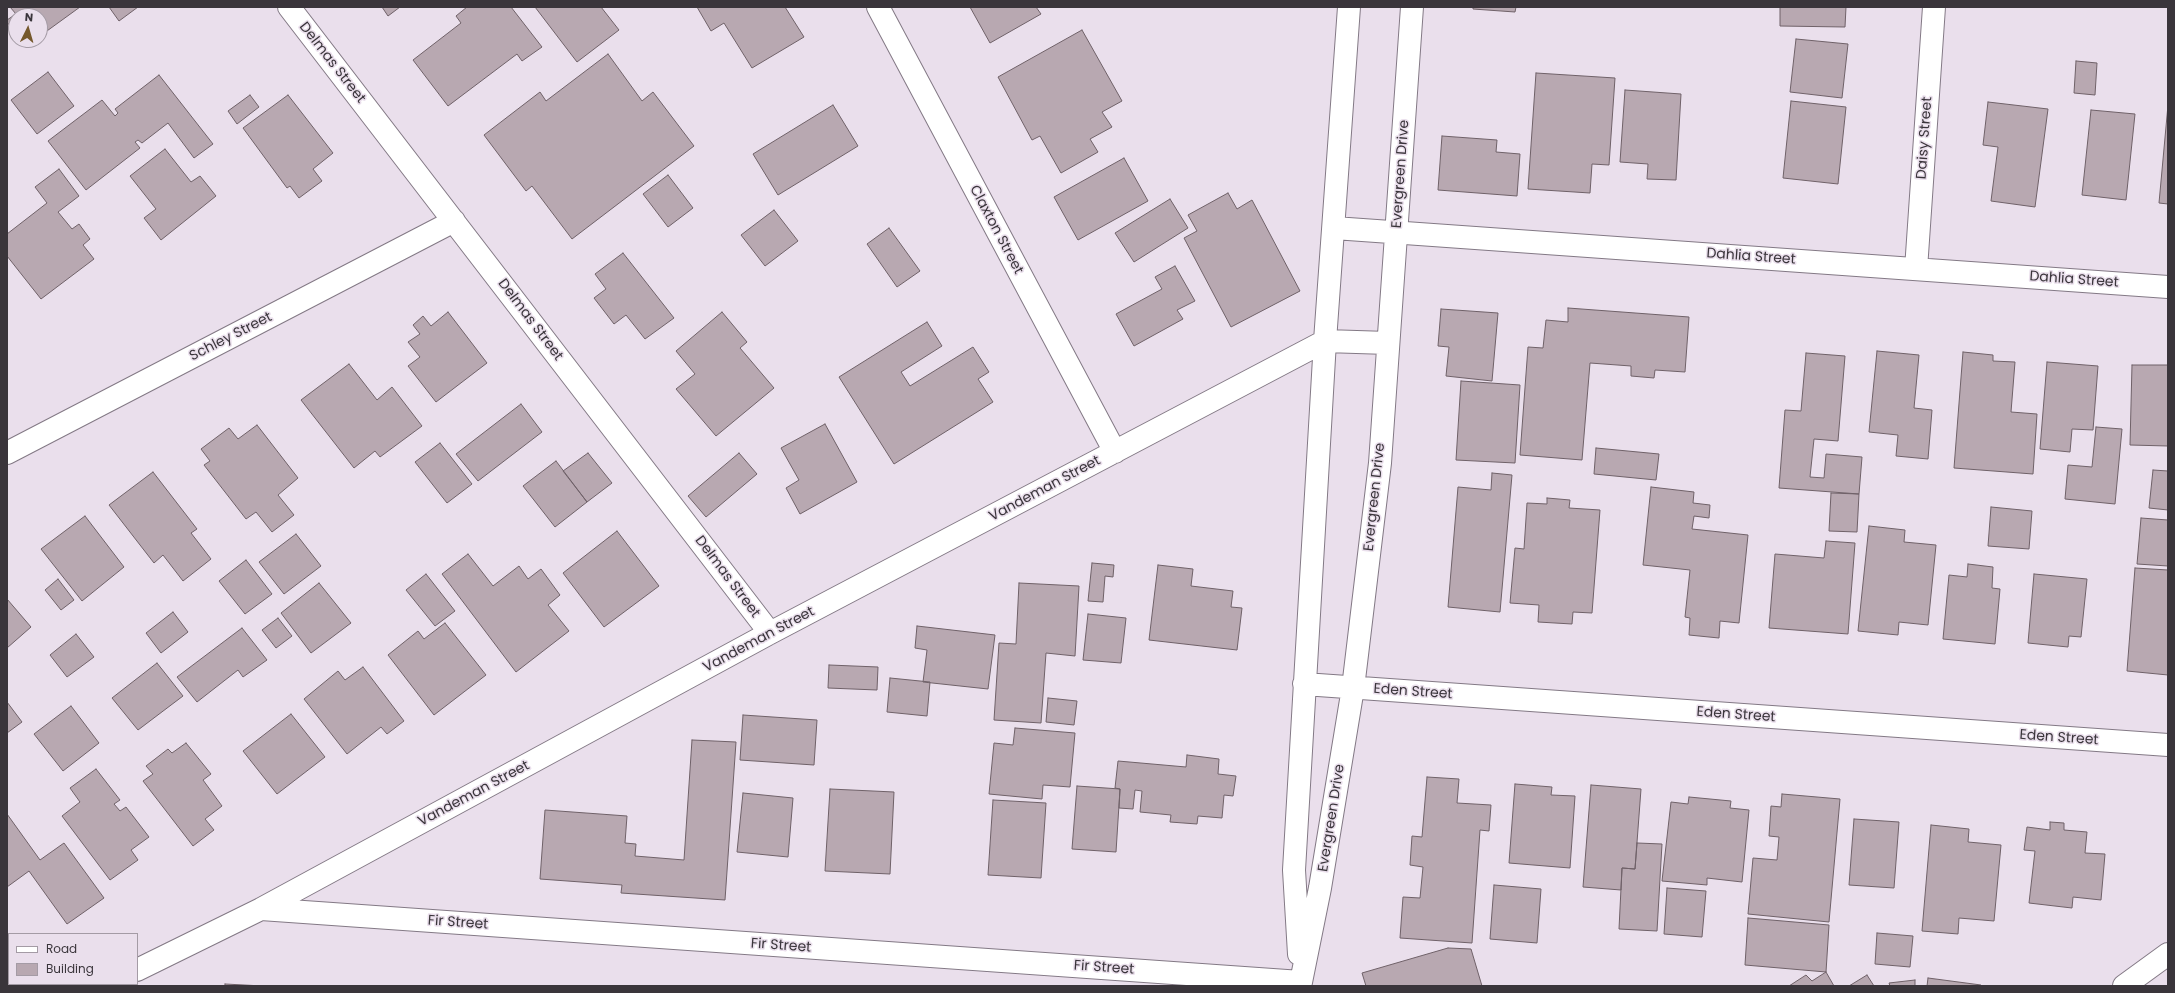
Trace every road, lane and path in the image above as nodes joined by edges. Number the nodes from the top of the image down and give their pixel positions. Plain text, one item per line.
1 (289, 7) edge
2 (878, 7) edge
3 (1349, 7) edge
4 (1412, 7) edge
5 (1934, 7) edge
6 (454, 221) junction
7 (1334, 228) junction
8 (1397, 232) junction
9 (1916, 269) junction
10 (2168, 287) edge
11 (1325, 341) junction
12 (1388, 343) junction
13 (1115, 452) junction
14 (7, 453) edge
15 (770, 633) junction
16 (1304, 684) junction
17 (1353, 688) junction
18 (2168, 745) edge
19 (261, 909) junction
20 (2168, 954) edge
21 (138, 970) edge
22 (1300, 984) edge
23 (2124, 986) edge

1 - 6 street, Delmas Street
2 - 13 street, Claxton Street
3 - 7 street
4 - 8 street, Evergreen Drive
5 - 9 street, Daisy Street
6 - 14 street, Schley Street
6 - 15 street, Delmas Street
7 - 8 street, Dahlia Street
7 - 11 street
8 - 9 street, Dahlia Street
8 - 12 street, Evergreen Drive
9 - 10 street, Dahlia Street
11 - 12 street, Vandeman Street
11 - 13 street, Vandeman Street
11 - 16 street
12 - 17 street, Evergreen Drive
13 - 15 street, Vandeman Street
15 - 19 street, Vandeman Street
16 - 17 street, Eden Street
16 - 22 street
17 - 18 street, Eden Street
17 - 22 street, Evergreen Drive
19 - 21 street, Vandeman Street
19 - 22 street, Fir Street
20 - 23 street

